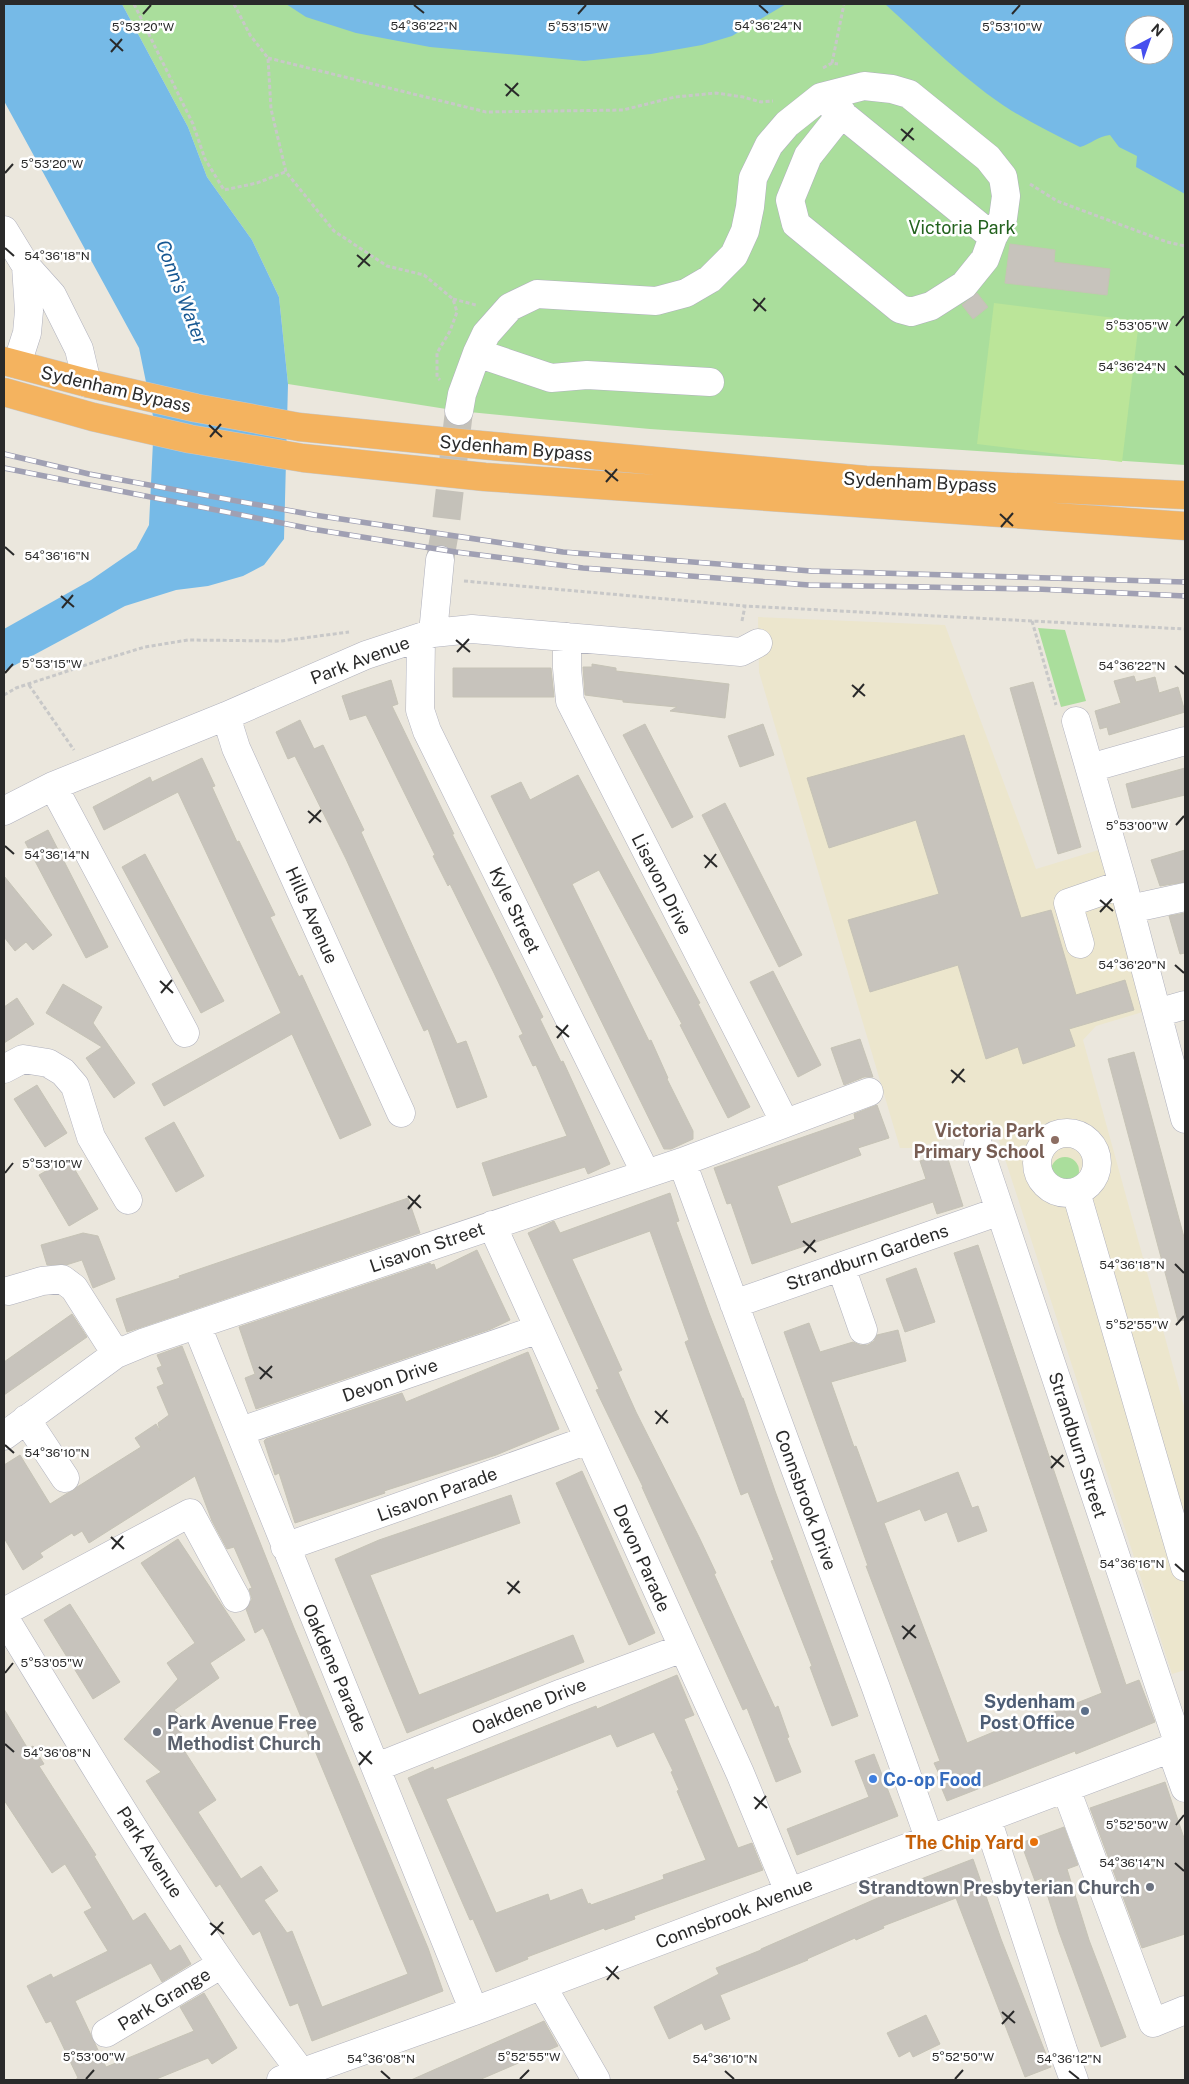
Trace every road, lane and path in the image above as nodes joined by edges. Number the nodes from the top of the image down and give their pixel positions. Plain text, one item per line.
1 (134, 4) edge
2 (234, 4) edge
3 (844, 4) edge
4 (268, 58) junction
5 (832, 63) junction
6 (845, 65) dead end
7 (823, 69) dead end
8 (775, 100) dead end
9 (831, 105) junction
10 (286, 172) junction
11 (1026, 180) dead end
12 (4, 230) edge
13 (992, 236) junction
14 (1185, 246) edge
15 (26, 266) junction
16 (477, 353) junction
17 (10, 363) edge
18 (710, 382) dead end
19 (87, 383) junction
20 (4, 392) edge
21 (461, 402) joint
22 (1185, 495) edge
23 (1185, 526) edge
24 (439, 569) joint
25 (1032, 621) junction
26 (1185, 629) edge
27 (356, 632) dead end
28 (427, 635) junction
29 (567, 637) junction
30 (745, 650) dead end
31 (29, 685) junction
32 (4, 695) edge
33 (226, 716) junction
34 (1076, 721) joint
35 (1185, 741) edge
36 (1090, 768) junction
37 (88, 771) junction
38 (53, 786) junction
39 (4, 811) edge
40 (1127, 896) junction
41 (1185, 897) edge
42 (1080, 944) dead end
43 (1185, 1005) edge
44 (1157, 1013) junction
45 (185, 1033) dead end
46 (4, 1069) edge
47 (869, 1092) dead end
48 (401, 1113) dead end
49 (1185, 1119) edge
50 (785, 1123) junction
51 (978, 1145) dead end
52 (682, 1162) junction
53 (646, 1174) junction
54 (1076, 1192) dead end
55 (128, 1200) dead end
56 (1000, 1211) junction
57 (492, 1225) junction
58 (841, 1267) junction
59 (8, 1291) dead end
60 (734, 1304) junction
61 (197, 1326) junction
62 (539, 1329) junction
63 (863, 1330) dead end
64 (116, 1354) junction
65 (26, 1419) junction
66 (240, 1431) junction
67 (4, 1436) edge
68 (588, 1440) junction
69 (65, 1478) dead end
70 (285, 1547) junction
71 (1185, 1567) edge
72 (236, 1598) dead end
73 (4, 1612) edge
74 (4, 1616) edge
75 (682, 1648) junction
76 (1178, 1746) edge
77 (376, 1767) junction
78 (1185, 1788) edge
79 (1066, 1789) junction
80 (987, 1819) junction
81 (930, 1838) junction
82 (789, 1892) junction
83 (222, 1964) junction
84 (542, 1986) junction
85 (1185, 2010) edge
86 (474, 2011) junction
87 (106, 2033) dead end
88 (297, 2078) edge
89 (596, 2080) edge
90 (1074, 2080) edge

1 - 10 path
2 - 4 path
3 - 5 path
4 - 8 path
4 - 10 path
5 - 6 path
5 - 7 path
9 - 13 street
9 - 13 street
9 - 13 street
9 - 16 street
10 - 21 path
11 - 14 path
12 - 15 street
15 - 17 street
15 - 19 street
16 - 18 street
16 - 21 street
17 - 19 highway, Sydenham Bypass
19 - 22 highway, Sydenham Bypass
20 - 23 highway, Sydenham Bypass
24 - 25 path
24 - 28 street, Kyle Street
25 - 26 path
25 - 34 path
27 - 31 path
28 - 29 street, Park Avenue
28 - 33 street, Park Avenue
28 - 53 street, Kyle Street
29 - 30 street, Park Avenue
29 - 50 street, Lisavon Drive
31 - 32 path
31 - 37 path
33 - 37 street, Park Avenue
33 - 48 street, Hills Avenue
34 - 36 street
35 - 36 street
36 - 40 street
37 - 38 street, Park Avenue
38 - 39 street, Park Avenue
38 - 45 street
40 - 41 street
40 - 42 street
40 - 44 street
43 - 44 street
44 - 49 street
46 - 55 street
47 - 50 street, Lisavon Street
50 - 52 street, Lisavon Street
51 - 56 street, Strandburn Street
52 - 53 street, Lisavon Street
52 - 60 street, Connsbrook Drive
53 - 57 street, Lisavon Street
54 - 71 street
56 - 58 street, Strandburn Gardens
56 - 76 street, Strandburn Street
57 - 61 street, Lisavon Street
57 - 62 street, Devon Parade
58 - 60 street, Strandburn Gardens
58 - 63 street
59 - 64 street
60 - 81 street, Connsbrook Drive
61 - 64 street, Lisavon Street
61 - 66 street, Oakdene Parade
62 - 66 street, Devon Drive
62 - 68 street, Devon Parade
64 - 65 street, Lisavon Street
65 - 67 street, Lisavon Street
65 - 69 street
66 - 70 street, Oakdene Parade
68 - 70 street, Lisavon Parade
68 - 75 street, Devon Parade
70 - 77 street, Oakdene Parade
72 - 73 street
74 - 83 street, Park Avenue
75 - 77 street, Oakdene Drive
75 - 82 street, Devon Parade
76 - 78 street, Strandburn Street
76 - 79 street, Connsbrook Avenue
77 - 86 street, Oakdene Parade
79 - 80 street, Connsbrook Avenue
79 - 85 street
80 - 81 street, Connsbrook Avenue
80 - 90 street
81 - 82 street, Connsbrook Avenue
82 - 84 street, Connsbrook Avenue
83 - 87 street, Park Grange
83 - 88 street, Park Avenue
84 - 86 street, Connsbrook Avenue
84 - 89 street
86 - 88 street, Connsbrook Avenue

